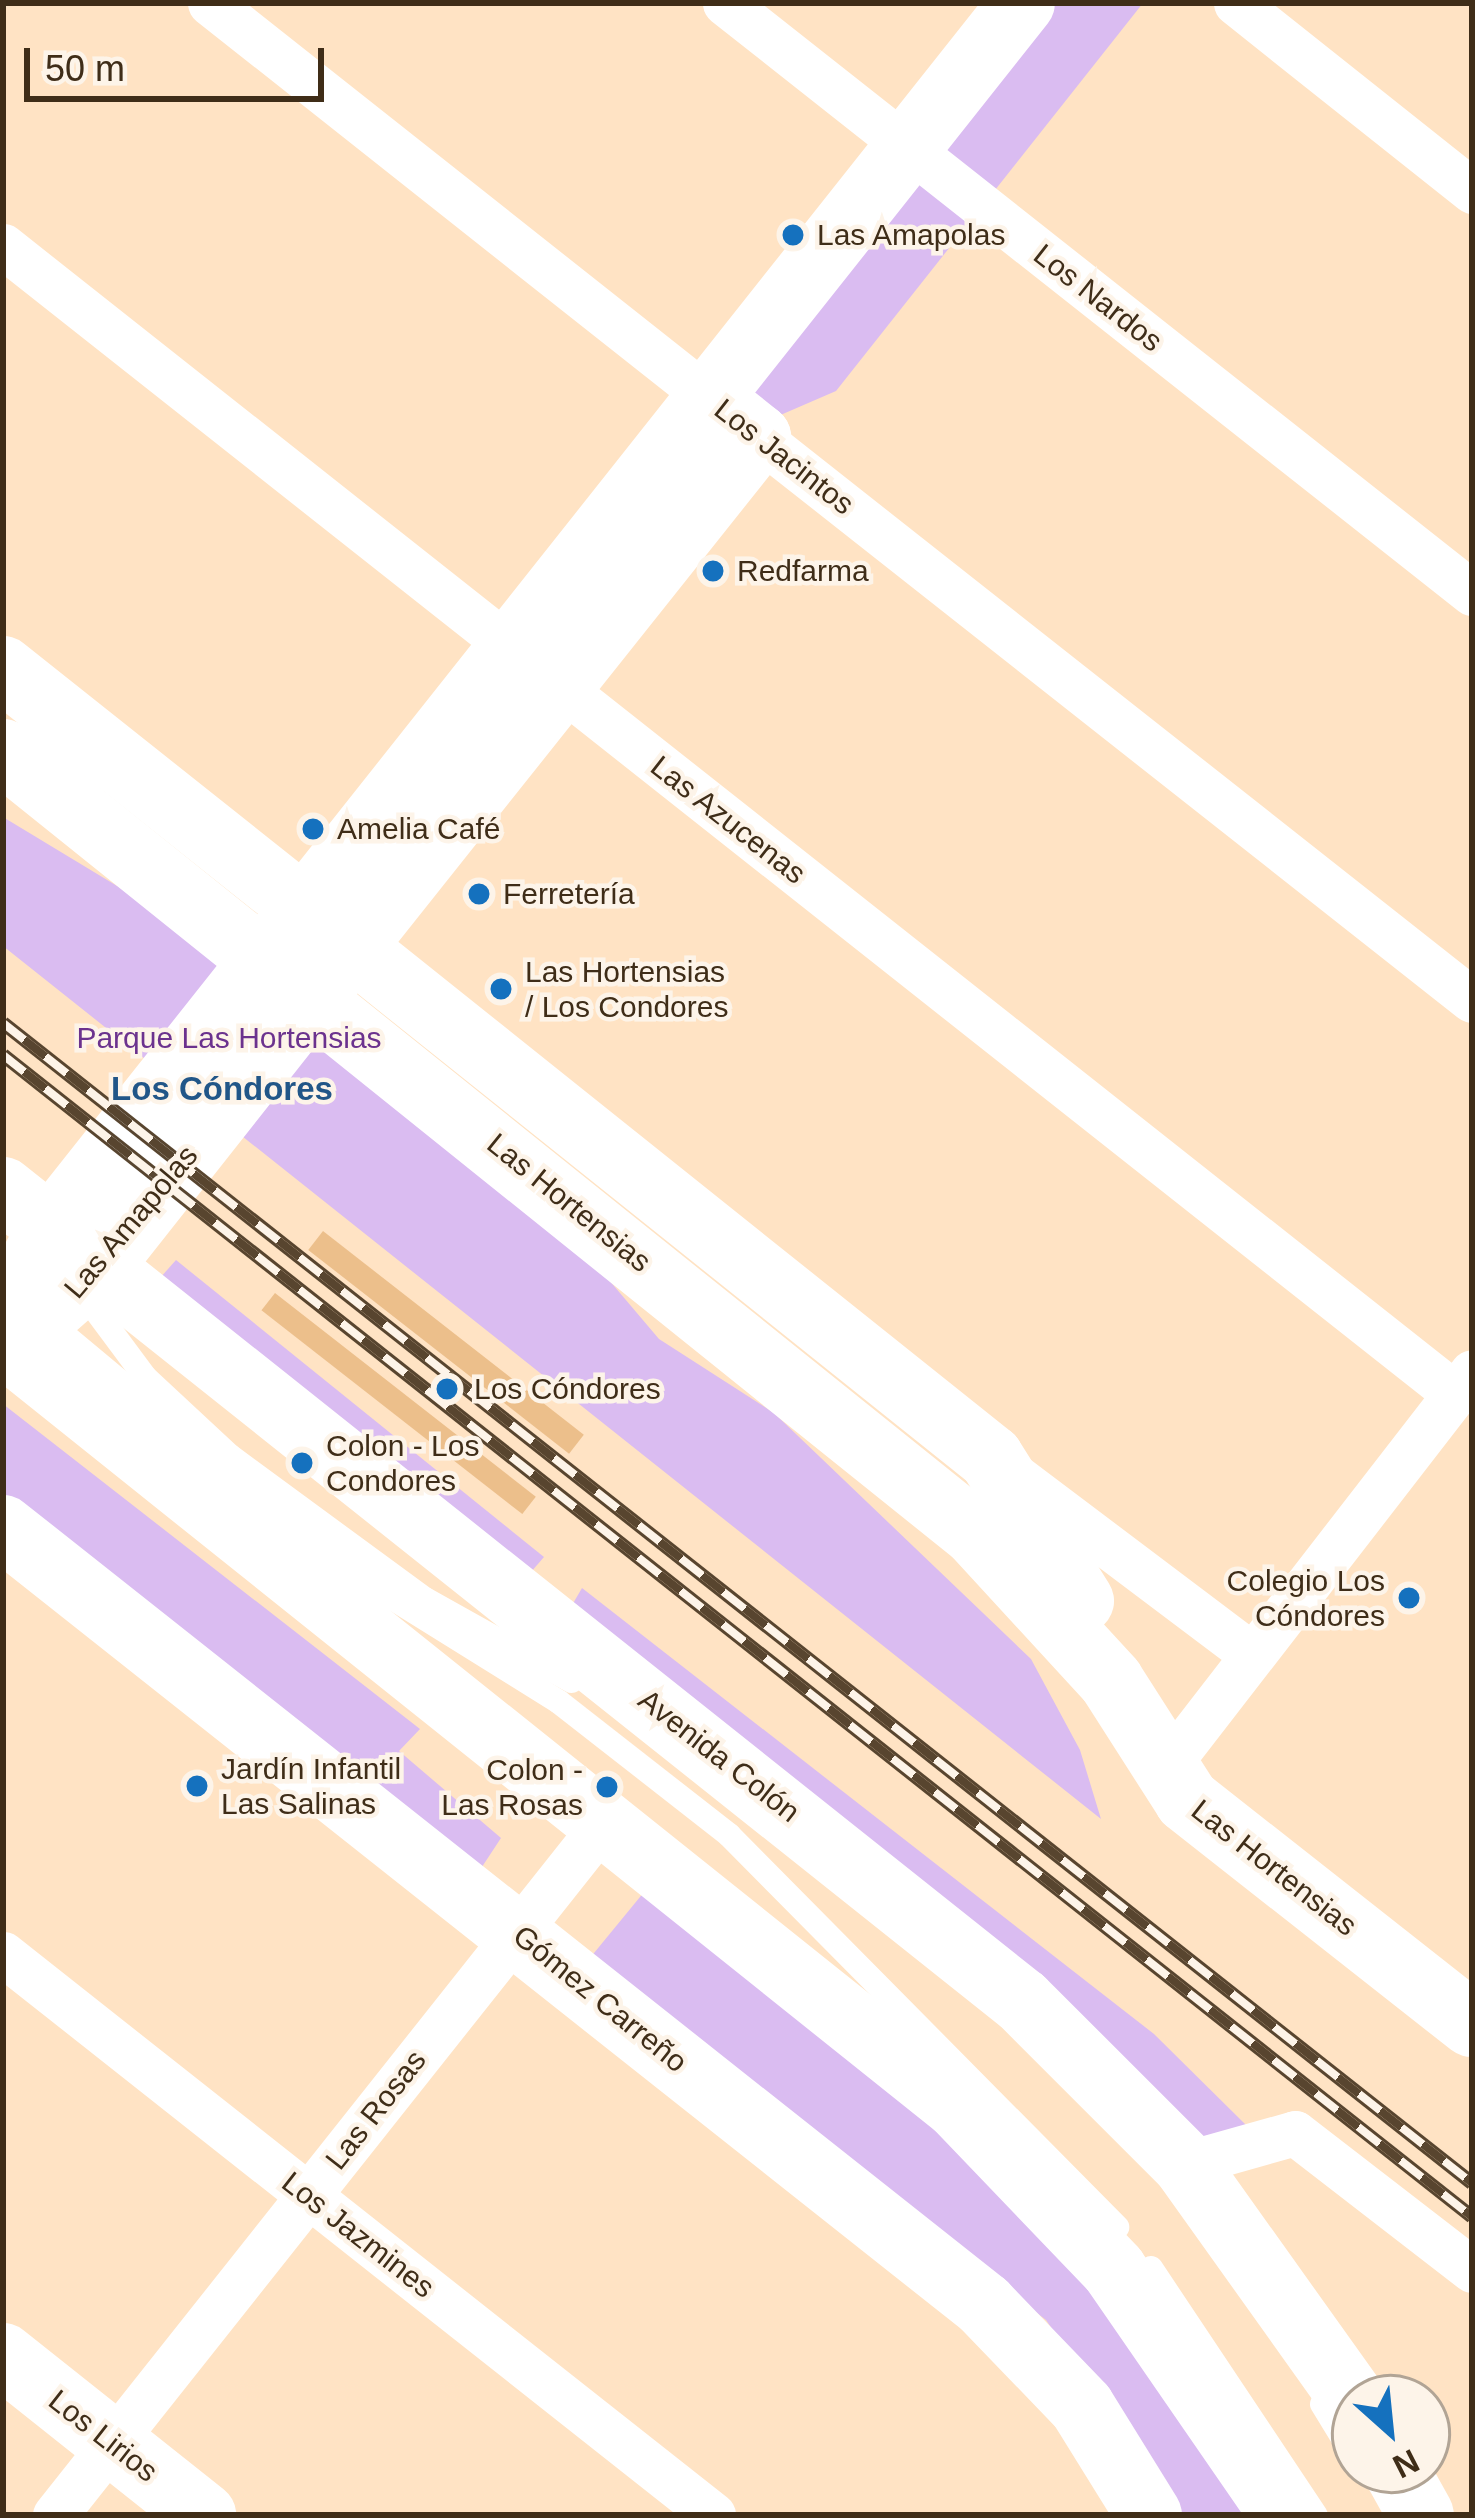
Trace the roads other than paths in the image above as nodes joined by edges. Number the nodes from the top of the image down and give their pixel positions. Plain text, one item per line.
1 (210, 3) edge
2 (724, 3) edge
3 (1022, 3) edge
4 (1236, 3) edge
5 (908, 148) junction
6 (1472, 191) edge
7 (3, 246) edge
8 (734, 417) junction
9 (1472, 593) edge
10 (535, 667) junction
11 (3, 669) edge
12 (3, 752) edge
13 (309, 952) junction
14 (1472, 1000) edge
15 (34, 1284) edge
16 (1464, 1383) edge
17 (991, 1458) junction
18 (3, 1528) edge
19 (1247, 1651) junction
20 (1111, 1681) junction
21 (1164, 1770) junction
22 (607, 1819) junction
23 (517, 1932) junction
24 (3, 1954) edge
25 (1472, 2024) edge
26 (1165, 2174) junction
27 (308, 2195) junction
28 (1472, 2270) edge
29 (3, 2356) edge
30 (1332, 2374) edge
31 (1331, 2422) edge
32 (112, 2443) junction
33 (56, 2515) edge
34 (203, 2515) edge
35 (713, 2515) edge
36 (1149, 2515) edge
37 (1283, 2515) edge
38 (1316, 2515) edge

1 - 8 street, Los Jacintos
2 - 5 street, Los Nardos
3 - 5 street, Las Amapolas
4 - 6 street
5 - 8 street, Las Amapolas
5 - 9 street, Los Nardos
7 - 10 street, Las Azucenas
8 - 10 street, Las Amapolas
8 - 14 street, Los Jacintos
10 - 13 street, Las Amapolas
10 - 16 street, Las Azucenas
11 - 13 street, Las Hortensias
12 - 13 street, Las Hortensias
13 - 15 street, Las Amapolas
13 - 17 street, Las Hortensias
13 - 20 street, Las Hortensias
15 - 22 street
15 - 26 street, Avenida Colón
15 - 38 lane
16 - 19 street
17 - 19 street, Las Hortensias
17 - 20 street, Las Hortensias
18 - 23 street, Gómez Carreño
19 - 21 street
20 - 21 street, Las Hortensias
21 - 25 street, Las Hortensias
22 - 23 street, Las Rosas
22 - 37 street
23 - 27 street, Las Rosas
23 - 36 street, Gómez Carreño
24 - 27 street, Los Jazmines
26 - 28 street
26 - 30 street, Avenida Colón
26 - 31 lane
27 - 32 street, Las Rosas
27 - 35 street, Los Jazmines
29 - 32 street, Los Lirios
32 - 33 street, Las Rosas
32 - 34 street, Los Lirios

